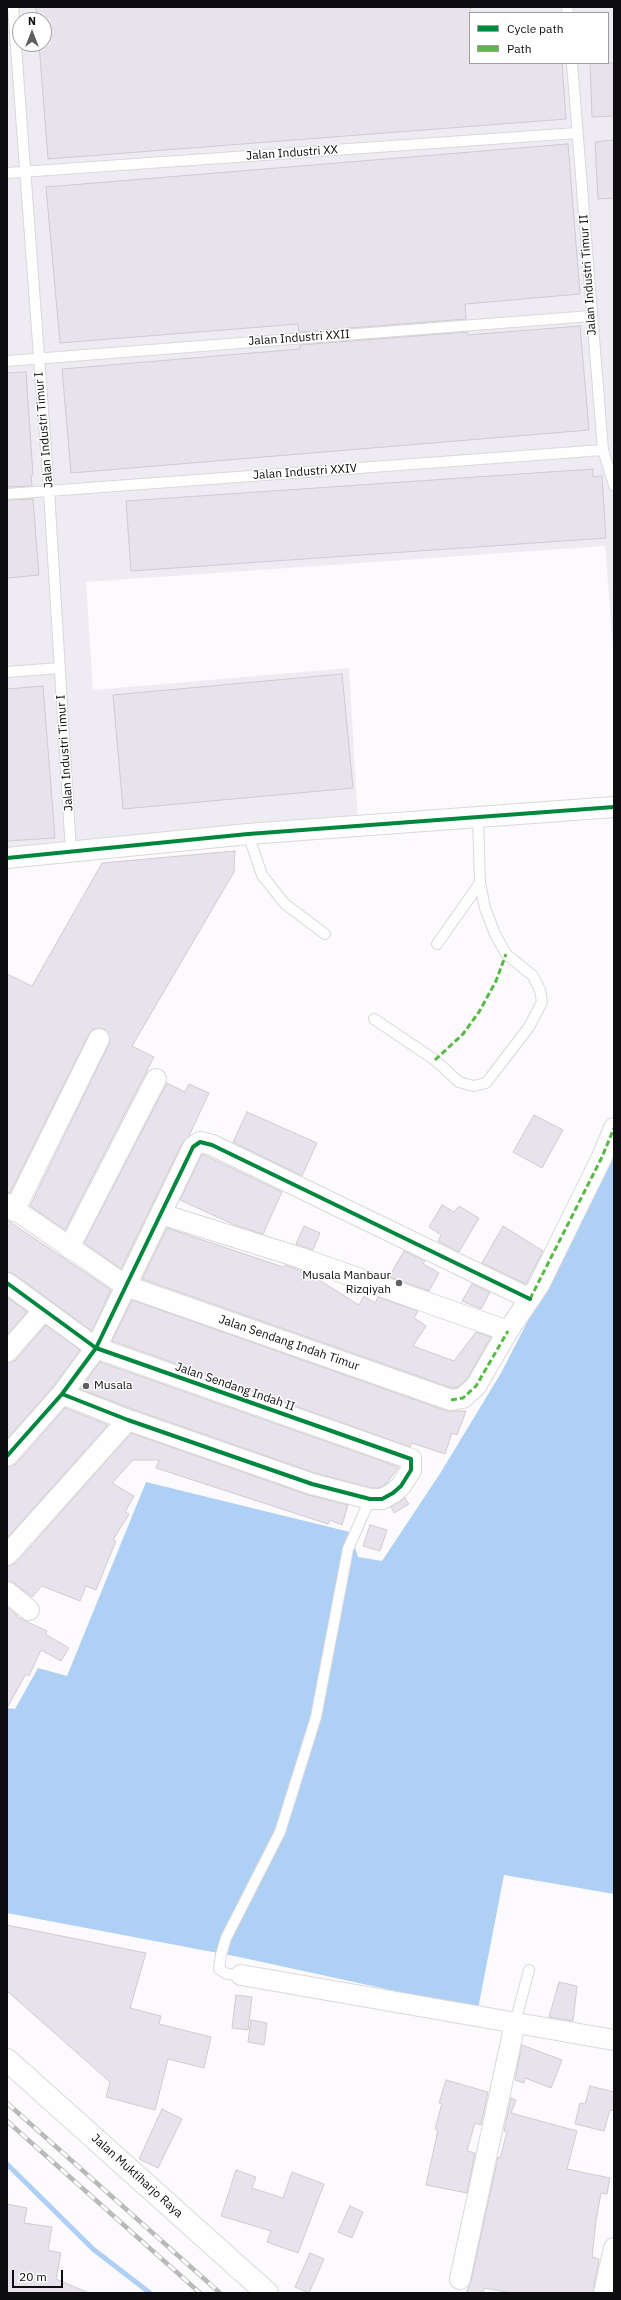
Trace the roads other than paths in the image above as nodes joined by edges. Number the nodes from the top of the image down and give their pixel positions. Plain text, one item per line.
1 (13, 7) edge
2 (572, 64) edge
3 (577, 133) junction
4 (25, 172) junction
5 (7, 173) edge
6 (591, 316) junction
7 (38, 358) junction
8 (7, 360) edge
9 (603, 450) junction
10 (614, 485) edge
11 (49, 491) junction
12 (7, 494) edge
13 (60, 668) junction
14 (7, 672) edge
15 (614, 806) edge
16 (478, 817) junction
17 (248, 834) junction
18 (71, 852) junction
19 (7, 858) edge
20 (480, 883) junction
21 (325, 934) dead end
22 (437, 944) dead end
23 (374, 1019) dead end
24 (99, 1040) dead end
25 (156, 1079) dead end
26 (614, 1128) edge
27 (10, 1208) edge
28 (161, 1214) junction
29 (69, 1248) junction
30 (7, 1283) edge
31 (126, 1286) junction
32 (530, 1299) junction
33 (44, 1310) junction
34 (508, 1331) junction
35 (96, 1348) junction
36 (7, 1352) edge
37 (62, 1394) junction
38 (128, 1420) junction
39 (7, 1456) edge
40 (370, 1499) junction
41 (7, 1555) edge
42 (7, 1592) edge
43 (29, 1610) dead end
44 (529, 1970) dead end
45 (241, 1975) joint
46 (515, 2023) junction
47 (614, 2040) edge
48 (7, 2060) edge
49 (614, 2248) edge
50 (460, 2279) dead end
51 (267, 2293) edge
52 (604, 2293) edge

1 - 4 lane, Jalan Industri Timur I
2 - 3 lane, Jalan Industri Timur II
3 - 4 lane, Jalan Industri XX
3 - 6 lane, Jalan Industri Timur II
4 - 5 lane, Jalan Industri XX
4 - 7 lane, Jalan Industri Timur I
6 - 7 lane, Jalan Industri XXII
6 - 9 lane, Jalan Industri Timur II
7 - 8 lane, Jalan Industri XXII
7 - 11 lane, Jalan Industri Timur I
9 - 10 lane, Jalan Industri Timur II
9 - 11 lane, Jalan Industri XXIV
11 - 12 lane, Jalan Industri XXIV
11 - 13 lane, Jalan Industri Timur I
13 - 14 lane
13 - 18 lane, Jalan Industri Timur I
15 - 16 street
16 - 17 street
16 - 20 lane
17 - 18 street
17 - 21 lane
18 - 19 street
20 - 22 lane
20 - 23 lane
24 - 27 street
25 - 29 street
26 - 32 street
27 - 29 street, Jalan Sendang Indah Timur
28 - 31 street
28 - 32 street
28 - 34 street
29 - 31 street, Jalan Sendang Indah Timur
30 - 33 street, Jalan Sendang Indah II
31 - 34 street, Jalan Sendang Indah Timur
31 - 35 street
32 - 34 street
33 - 35 street, Jalan Sendang Indah II
33 - 36 street
35 - 37 street
35 - 40 street, Jalan Sendang Indah II
37 - 38 street
37 - 39 street
38 - 40 street
38 - 41 street
40 - 45 lane
42 - 43 street
44 - 46 lane
45 - 46 street
46 - 47 street
46 - 50 street
48 - 51 street, Jalan Muktiharjo Raya
49 - 52 street

